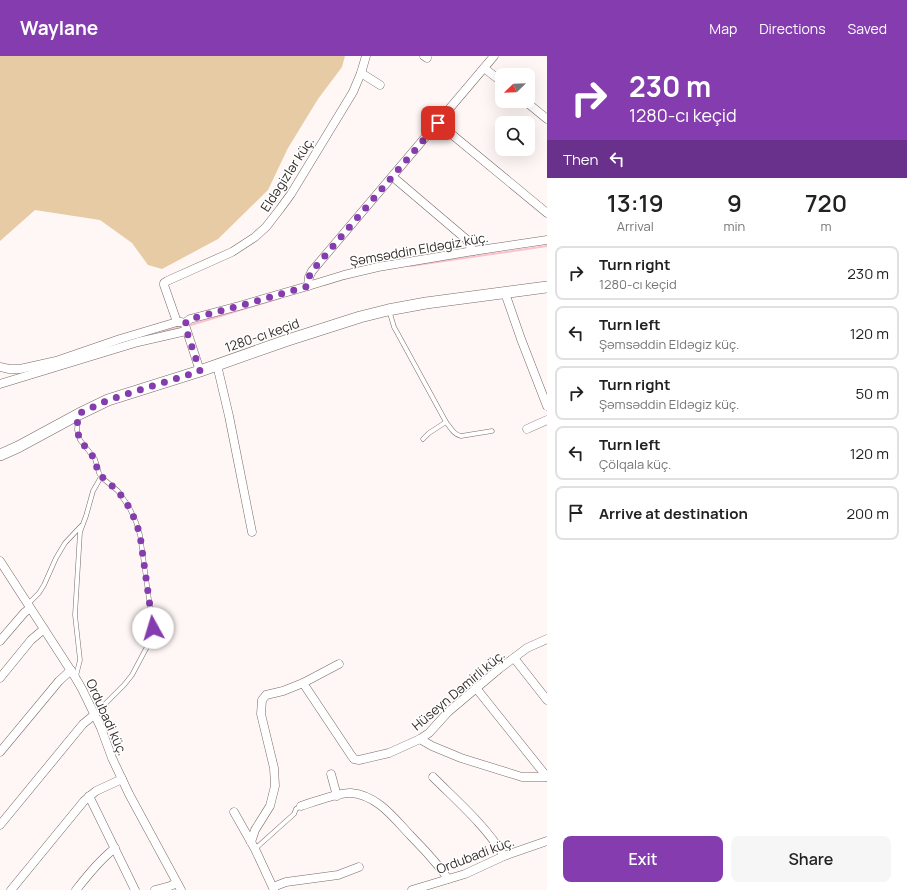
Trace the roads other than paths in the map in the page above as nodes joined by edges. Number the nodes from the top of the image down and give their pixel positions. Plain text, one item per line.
1 (366, 56) edge
2 (494, 56) edge
3 (484, 68) junction
4 (361, 74) junction
5 (495, 77) edge
6 (380, 85) dead end
7 (534, 108) edge
8 (547, 119) edge
9 (438, 123) junction
10 (393, 178) junction
11 (547, 213) edge
12 (547, 240) edge
13 (473, 251) junction
14 (308, 286) junction
15 (547, 287) edge
16 (505, 293) junction
17 (388, 310) junction
18 (183, 325) junction
19 (217, 365) junction
20 (0, 367) edge
21 (200, 371) junction
22 (0, 384) edge
23 (547, 406) edge
24 (78, 414) junction
25 (547, 420) edge
26 (446, 422) junction
27 (527, 429) dead end
28 (492, 431) dead end
29 (423, 439) dead end
30 (0, 455) edge
31 (101, 476) junction
32 (82, 524) junction
33 (252, 532) dead end
34 (1, 563) edge
35 (29, 606) junction
36 (44, 629) junction
37 (547, 639) edge
38 (0, 641) edge
39 (514, 658) junction
40 (339, 664) dead end
41 (70, 670) junction
42 (75, 677) junction
43 (0, 678) edge
44 (303, 683) junction
45 (476, 688) junction
46 (547, 700) edge
47 (94, 715) junction
48 (420, 739) junction
49 (0, 752) edge
50 (331, 774) dead end
51 (433, 777) dead end
52 (547, 777) edge
53 (122, 779) junction
54 (89, 796) junction
55 (337, 796) junction
56 (301, 806) joint
57 (234, 812) dead end
58 (0, 825) edge
59 (547, 842) edge
60 (253, 845) junction
61 (115, 848) junction
62 (504, 856) junction
63 (360, 867) dead end
64 (448, 880) junction
65 (179, 887) edge
66 (435, 887) edge
67 (274, 888) edge
68 (11, 890) edge
69 (76, 890) edge
70 (135, 890) edge
71 (155, 890) edge
72 (412, 890) edge

1 - 4 street, Eldəgizlər küç.
2 - 3 street
3 - 5 street
3 - 9 street
4 - 6 street
4 - 18 street, Eldəgizlər küç.
7 - 8 street
9 - 10 street
9 - 11 street
10 - 13 street
10 - 14 street
12 - 13 street, Şəmsəddin Eldəgiz küç.
13 - 14 street, Şəmsəddin Eldəgiz küç.
14 - 18 street, Şəmsəddin Eldəgiz küç.
15 - 16 street, 1280-cı keçid
16 - 17 street, 1280-cı keçid
16 - 23 street
17 - 19 street, 1280-cı keçid
17 - 26 lane
18 - 20 street
18 - 21 street
18 - 22 street
19 - 21 street, 1280-cı keçid
19 - 33 street
21 - 24 street, 1280-cı keçid
24 - 30 street, 1280-cı keçid
24 - 31 lane
25 - 27 street
26 - 28 lane
26 - 29 lane
31 - 32 lane
31 - 47 lane
32 - 35 lane
32 - 42 lane
34 - 35 street, Ordubadi küç.
35 - 36 street, Ordubadi küç.
35 - 38 street
36 - 41 street, Ordubadi küç.
36 - 43 street
37 - 39 street, Hüseyn Dəmirli küç.
39 - 45 street, Hüseyn Dəmirli küç.
39 - 46 street
40 - 44 street
41 - 42 street, Ordubadi küç.
41 - 49 street
42 - 47 street, Ordubadi küç.
44 - 48 street, Hüseyn Dəmirli küç.
44 - 60 street
45 - 48 street, Hüseyn Dəmirli küç.
45 - 52 street
47 - 53 street, Ordubadi küç.
47 - 58 street
48 - 52 street
50 - 55 street
51 - 62 street
53 - 54 street
53 - 65 street, Ordubadi küç.
54 - 61 street
54 - 68 street
55 - 56 street
55 - 64 street
56 - 60 lane
57 - 60 street
59 - 62 street, Ordubadi küç.
60 - 67 street
61 - 69 street
61 - 70 street
62 - 64 street, Ordubadi küç.
63 - 67 street
64 - 66 street, Ordubadi küç.
65 - 71 street
66 - 72 street, Ordubadi küç.

